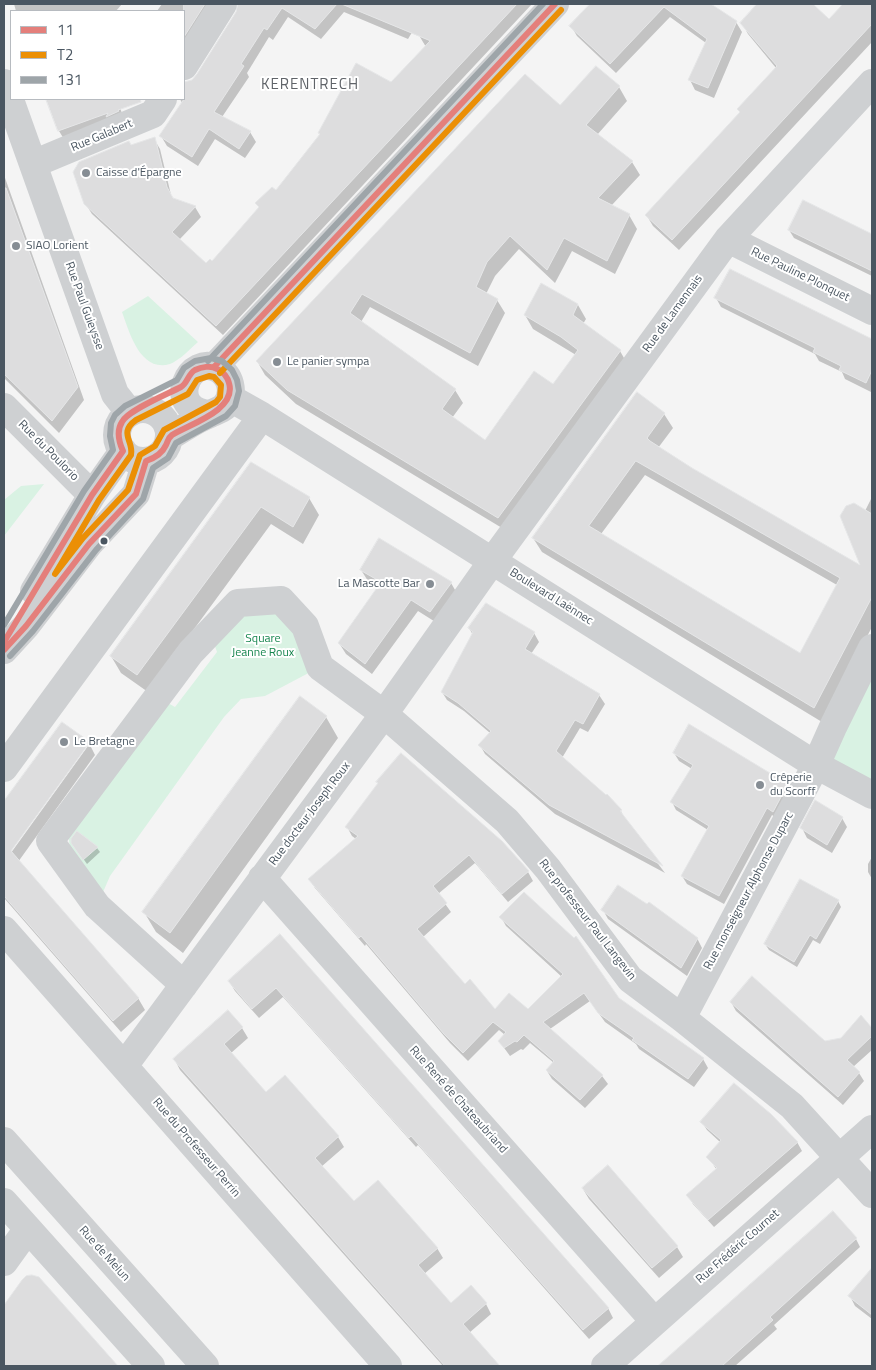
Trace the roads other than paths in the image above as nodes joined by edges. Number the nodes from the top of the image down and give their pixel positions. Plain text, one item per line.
1 (223, 4) edge
2 (555, 4) edge
3 (185, 64) edge
4 (4, 82) edge
5 (872, 83) edge
6 (10, 99) edge
7 (10, 100) edge
8 (162, 100) edge
9 (33, 164) junction
10 (728, 239) junction
11 (872, 311) edge
12 (214, 367) junction
13 (184, 386) junction
14 (220, 406) junction
15 (4, 407) edge
16 (134, 411) junction
17 (262, 416) junction
18 (170, 437) junction
19 (135, 456) junction
20 (92, 495) junction
21 (493, 560) junction
22 (4, 642) edge
23 (872, 648) edge
24 (4, 650) edge
25 (384, 714) junction
26 (816, 765) junction
27 (4, 768) edge
28 (872, 794) edge
29 (262, 878) junction
30 (4, 930) edge
31 (184, 985) junction
32 (682, 1018) junction
33 (124, 1066) junction
34 (872, 1129) edge
35 (4, 1141) edge
36 (839, 1158) junction
37 (872, 1194) edge
38 (4, 1202) edge
39 (27, 1230) junction
40 (4, 1262) edge
41 (654, 1321) junction
42 (619, 1362) edge
43 (151, 1366) edge
44 (205, 1366) edge
45 (388, 1366) edge

1 - 3 street
2 - 12 street
4 - 6 street, Rue Paul Guieysse
5 - 10 street, Rue de Lamennais
7 - 9 street, Rue Paul Guieysse
8 - 9 street, Rue Galabert
9 - 16 street, Rue Paul Guieysse
10 - 11 street, Rue Pauline Plonquet
10 - 21 street, Rue de Lamennais
12 - 13 street
12 - 14 street
13 - 14 street
13 - 16 street
14 - 17 street, Boulevard Laënnec
14 - 18 street
15 - 20 street, Rue du Poulorio
16 - 18 street
16 - 19 street
17 - 21 street, Boulevard Laënnec
17 - 27 street
18 - 19 street
19 - 20 street
19 - 24 street
20 - 22 street
21 - 25 street, Rue docteur Joseph Roux
21 - 26 street, Boulevard Laënnec
23 - 26 street, Rue monseigneur Alphonse Duparc
25 - 29 street, Rue docteur Joseph Roux
25 - 31 street
25 - 32 street, Rue professeur Paul Langevin
26 - 28 street, Boulevard Laënnec
26 - 32 street, Rue monseigneur Alphonse Duparc
29 - 31 street, Rue docteur Joseph Roux
29 - 41 street, Rue René de Chateaubriand
30 - 33 street, Rue du Professeur Perrin
31 - 33 street, Rue docteur Joseph Roux
32 - 36 street, Rue professeur Paul Langevin
33 - 45 street, Rue du Professeur Perrin
34 - 36 street, Rue Frédéric Cournet
35 - 44 street, Rue de Melun
36 - 37 street, Rue professeur Paul Langevin
36 - 41 street, Rue Frédéric Cournet
38 - 39 street
39 - 40 street
39 - 43 street
41 - 42 street, Rue Frédéric Cournet

